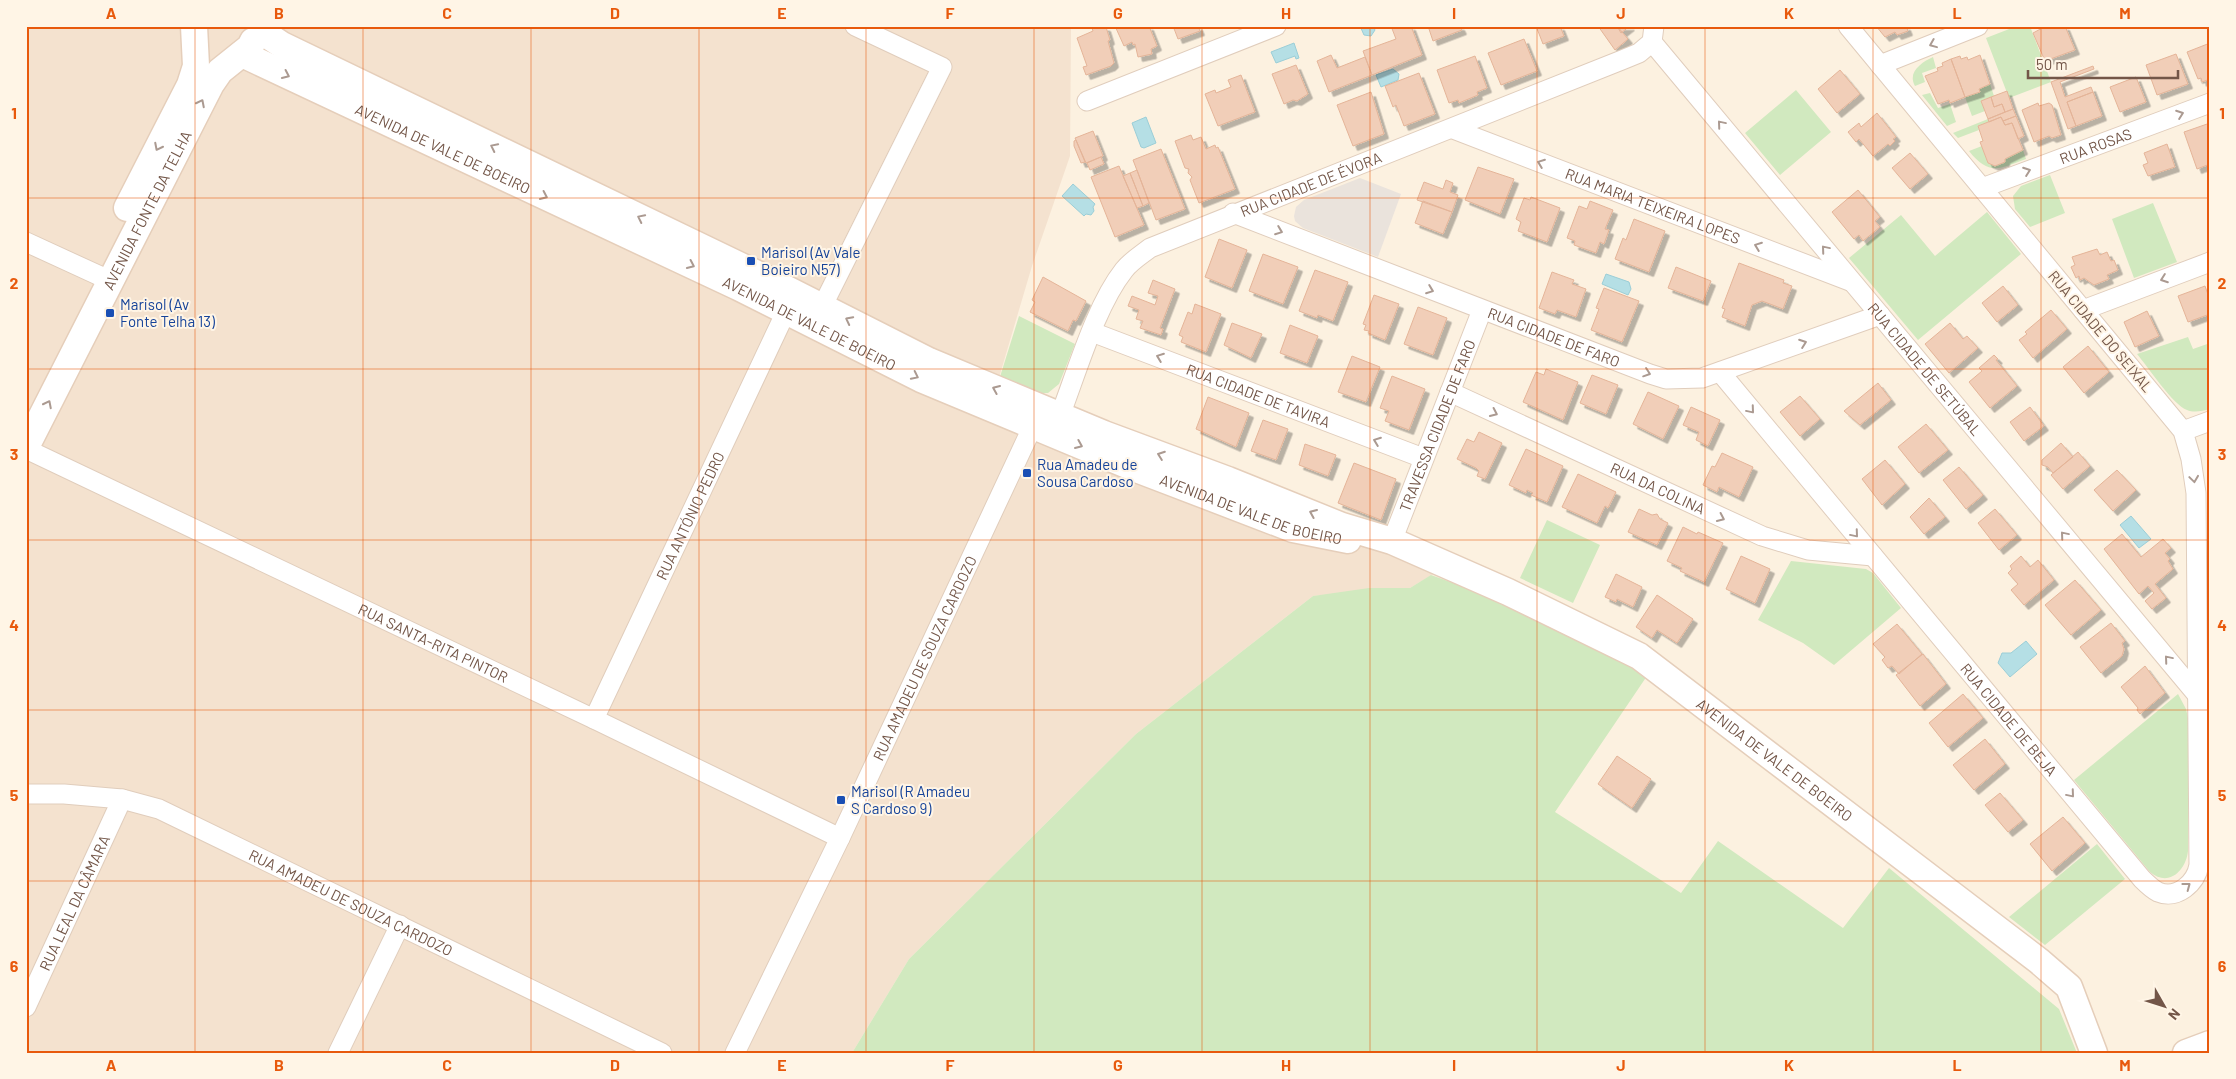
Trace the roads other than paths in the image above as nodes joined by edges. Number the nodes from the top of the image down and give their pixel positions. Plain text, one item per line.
1 (256, 26) edge
2 (261, 26) edge
3 (855, 26) edge
4 (1276, 26) edge
5 (1848, 26) edge
6 (1975, 27) edge
7 (194, 32) edge
8 (888, 34) edge
9 (1653, 34) edge
10 (238, 56) junction
11 (1880, 66) junction
12 (1087, 101) dead end
13 (2210, 103) edge
14 (1453, 129) junction
15 (1982, 188) junction
16 (1233, 213) junction
17 (26, 242) edge
18 (2210, 262) edge
19 (102, 278) junction
20 (1853, 283) junction
21 (791, 302) junction
22 (1482, 310) junction
23 (2083, 310) junction
24 (818, 316) junction
25 (1880, 316) junction
26 (1092, 332) junction
27 (1720, 372) junction
28 (1450, 392) junction
29 (26, 407) edge
30 (1047, 421) junction
31 (2210, 422) edge
32 (2183, 431) junction
33 (26, 448) edge
34 (1423, 458) junction
35 (1392, 541) junction
36 (1873, 556) junction
37 (2199, 697) junction
38 (594, 719) junction
39 (26, 794) edge
40 (122, 798) junction
41 (840, 838) junction
42 (400, 925) junction
43 (26, 1007) edge
44 (2210, 1044) edge
45 (652, 1051) edge
46 (338, 1053) edge
47 (735, 1053) edge
48 (2094, 1053) edge
49 (2186, 1053) edge

1 - 10 street, AVENIDA FONTE DA TELHA
21 -> 2 street, AVENIDA DE VALE DE BOEIRO
3 - 8 street
4 - 12 street
5 - 11 street, RUA CIDADE DO SEIXAL
6 -> 11 street
7 - 10 street, AVENIDA FONTE DA TELHA
7 -> 19 street, AVENIDA FONTE DA TELHA
8 - 24 street
9 - 14 street, RUA CIDADE DE ÉVORA
20 -> 9 street, RUA CIDADE DE SETÚBAL
19 -> 10 street, AVENIDA FONTE DA TELHA
10 -> 21 street, AVENIDA DE VALE DE BOEIRO
11 - 15 street, RUA CIDADE DO SEIXAL
15 -> 13 street, RUA ROSAS
14 - 16 street, RUA CIDADE DE ÉVORA
20 -> 14 street, RUA MARIA TEIXEIRA LOPES
15 - 23 street, RUA CIDADE DO SEIXAL
16 -> 22 street, RUA CIDADE DE FARO
16 - 26 street, RUA CIDADE DE ÉVORA
17 - 19 street
18 -> 23 street
19 - 29 street, AVENIDA FONTE DA TELHA
33 -> 19 street, AVENIDA FONTE DA TELHA
20 - 25 street, RUA CIDADE DE SETÚBAL
21 - 24 street, AVENIDA DE VALE DE BOEIRO
21 - 38 street, RUA ANTÓNIO PEDRO
22 -> 27 street, RUA CIDADE DE FARO
22 - 28 street, TRAVESSA CIDADE DE FARO
23 - 32 street, RUA CIDADE DO SEIXAL
24 - 30 street, AVENIDA DE VALE DE BOEIRO
27 -> 25 street, RUA CIDADE DE FARO
37 -> 25 street, RUA CIDADE DE SETÚBAL
26 - 30 street, RUA CIDADE DE ÉVORA
34 -> 26 street, RUA CIDADE DE TAVIRA
27 -> 36 street, RUA CIDADE DE BEJA
28 - 34 street, TRAVESSA CIDADE DE FARO
28 -> 36 street, RUA DA COLINA
30 - 35 street, AVENIDA DE VALE DE BOEIRO
30 - 41 street, RUA AMADEU DE SOUZA CARDOZO
31 - 32 street
32 -> 37 street, RUA CIDADE DO SEIXAL
33 - 38 street, RUA SANTA-RITA PINTOR
34 - 35 street, TRAVESSA CIDADE DE FARO
35 - 48 street, AVENIDA DE VALE DE BOEIRO
36 -> 37 street, RUA CIDADE DE BEJA
38 - 41 street, RUA SANTA-RITA PINTOR
39 - 40 street, RUA AMADEU DE SOUZA CARDOZO
40 - 42 street, RUA AMADEU DE SOUZA CARDOZO
40 - 43 street, RUA LEAL DA CÂMARA
41 - 47 street, RUA AMADEU DE SOUZA CARDOZO
42 - 45 street, RUA AMADEU DE SOUZA CARDOZO
42 - 46 street
44 - 49 street

